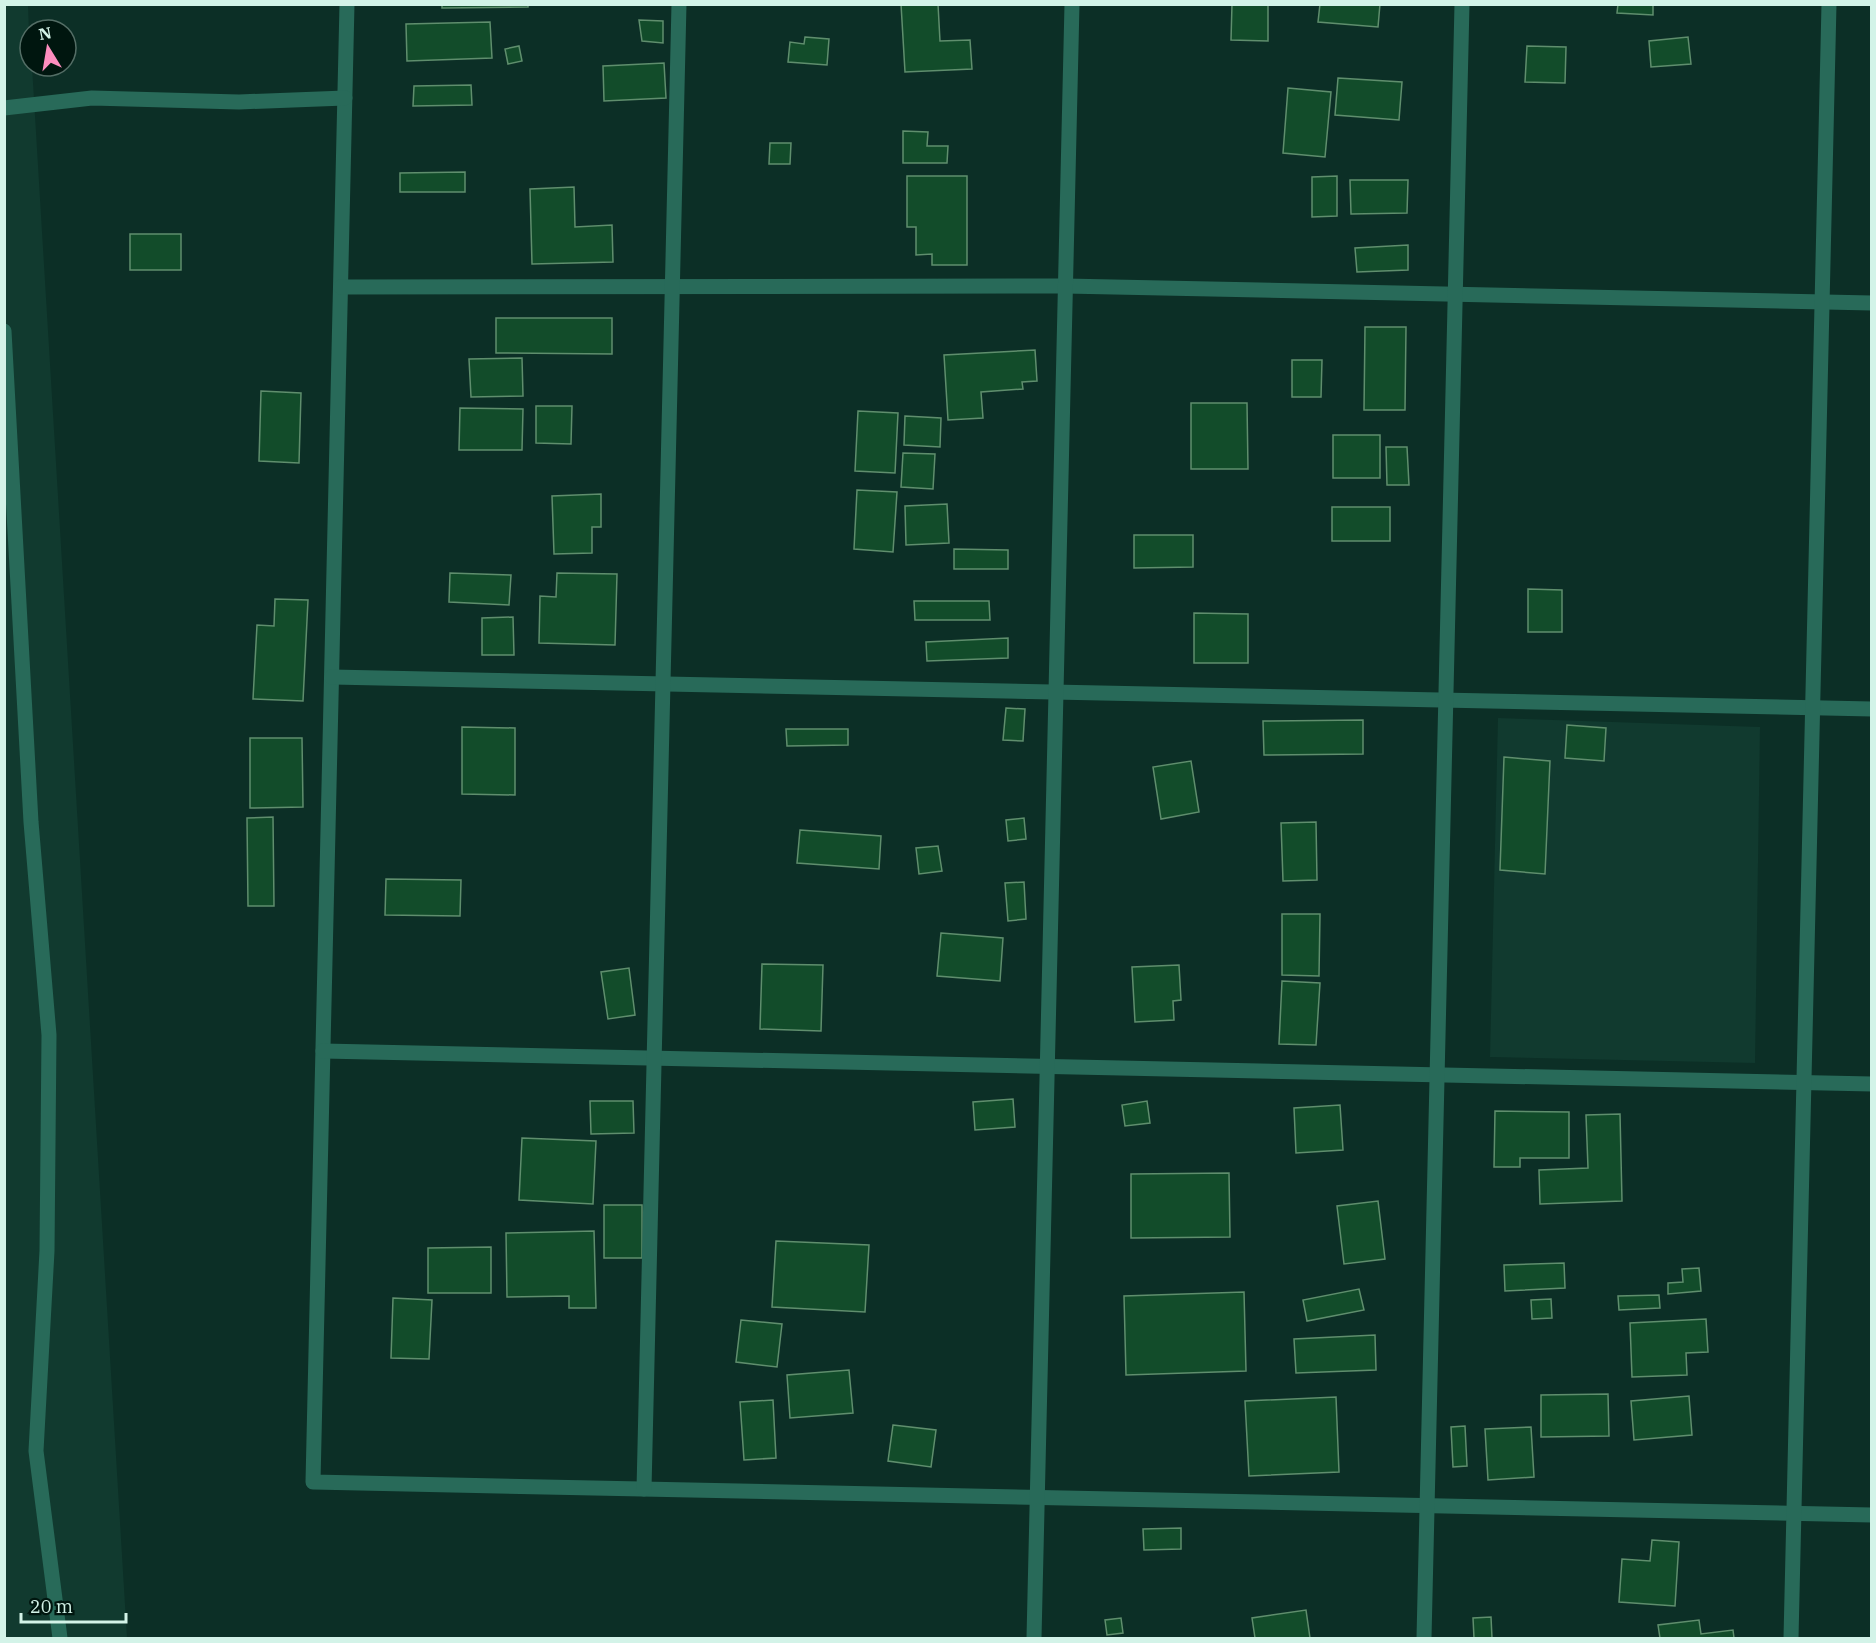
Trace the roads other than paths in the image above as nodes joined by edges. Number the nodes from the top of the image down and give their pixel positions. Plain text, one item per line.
1 (348, 4) edge
2 (679, 4) edge
3 (1072, 4) edge
4 (1462, 4) edge
5 (1829, 4) edge
6 (345, 98) junction
7 (4, 108) edge
8 (1065, 286) junction
9 (341, 287) junction
10 (672, 287) junction
11 (1456, 294) junction
12 (1822, 302) junction
13 (1872, 303) edge
14 (4, 331) edge
15 (332, 677) junction
16 (663, 684) junction
17 (1056, 692) junction
18 (1446, 701) junction
19 (1813, 708) junction
20 (1872, 709) edge
21 (323, 1051) junction
22 (654, 1058) junction
23 (1047, 1067) junction
24 (1437, 1075) junction
25 (1804, 1082) junction
26 (1872, 1084) edge
27 (644, 1489) junction
28 (1037, 1498) junction
29 (1427, 1506) junction
30 (1794, 1514) junction
31 (1872, 1515) edge
32 (60, 1638) edge
33 (1034, 1638) edge
34 (1424, 1638) edge
35 (1791, 1638) edge

1 - 6 street
2 - 10 street
3 - 8 street
4 - 11 street
5 - 12 street
6 - 7 street
6 - 9 street
8 - 10 street
8 - 11 street
8 - 17 street
9 - 10 street
9 - 15 street
10 - 16 street
11 - 12 street
11 - 18 street
12 - 13 street
12 - 19 street
14 - 32 street
15 - 16 street
15 - 21 street
16 - 17 street
16 - 22 street
17 - 18 street
17 - 23 street
18 - 19 street
18 - 24 street
19 - 20 street
19 - 25 street
21 - 22 street
21 - 27 street
22 - 23 street
22 - 27 street
23 - 24 street
23 - 28 street
24 - 25 street
24 - 29 street
25 - 26 street
25 - 30 street
27 - 28 street
28 - 29 street
28 - 33 street
29 - 30 street
29 - 34 street
30 - 31 street
30 - 35 street

